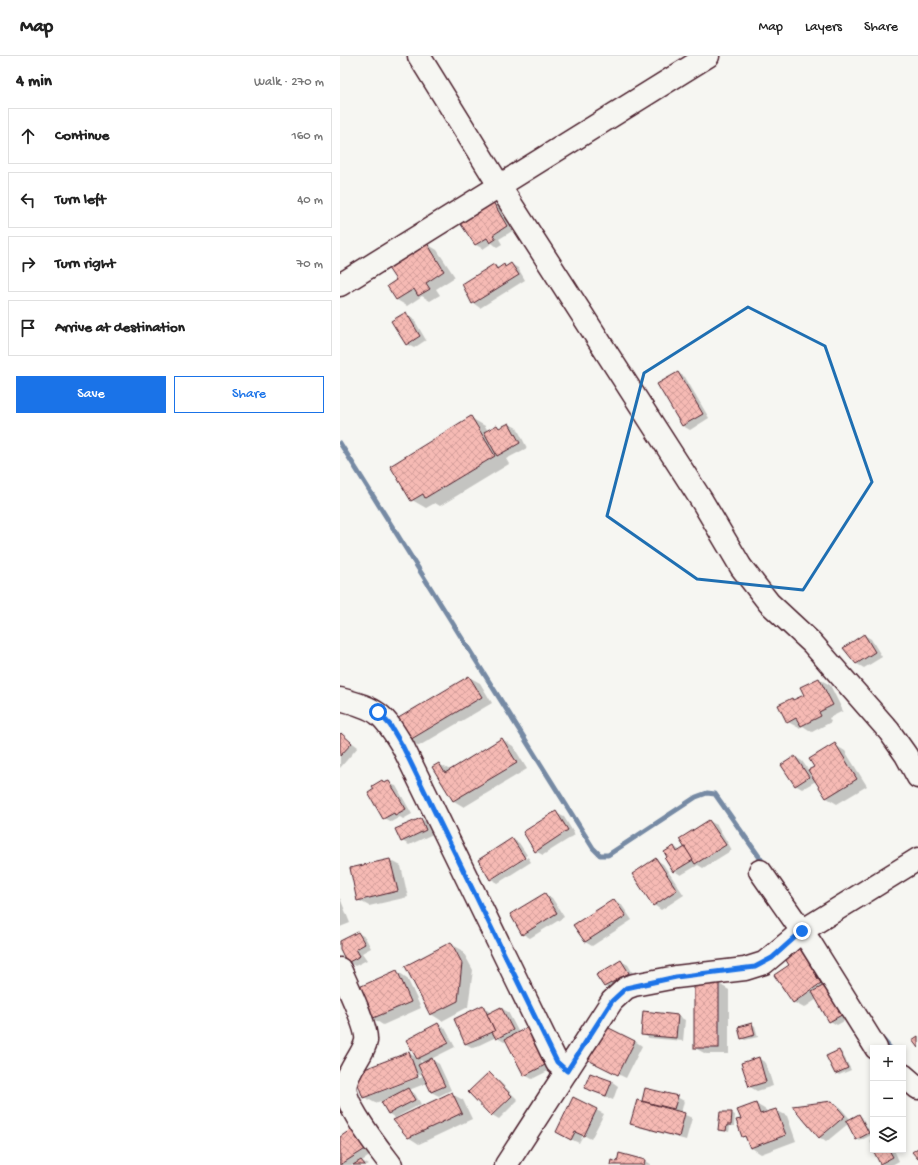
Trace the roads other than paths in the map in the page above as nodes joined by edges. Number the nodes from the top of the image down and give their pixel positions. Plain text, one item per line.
1 (419, 56) edge
2 (708, 56) edge
3 (500, 185) junction
4 (340, 285) edge
5 (340, 699) edge
6 (918, 777) edge
7 (918, 859) edge
8 (760, 871) dead end
9 (802, 931) junction
10 (340, 969) edge
11 (874, 1045) edge
12 (567, 1071) junction
13 (906, 1078) edge
14 (918, 1088) edge
15 (391, 1165) edge
16 (506, 1165) edge

1 - 3 street
2 - 3 street
3 - 4 street
3 - 6 street
5 - 12 street
7 - 9 street
8 - 9 street
9 - 11 street
9 - 12 street
10 - 15 street
12 - 16 street
13 - 14 street

